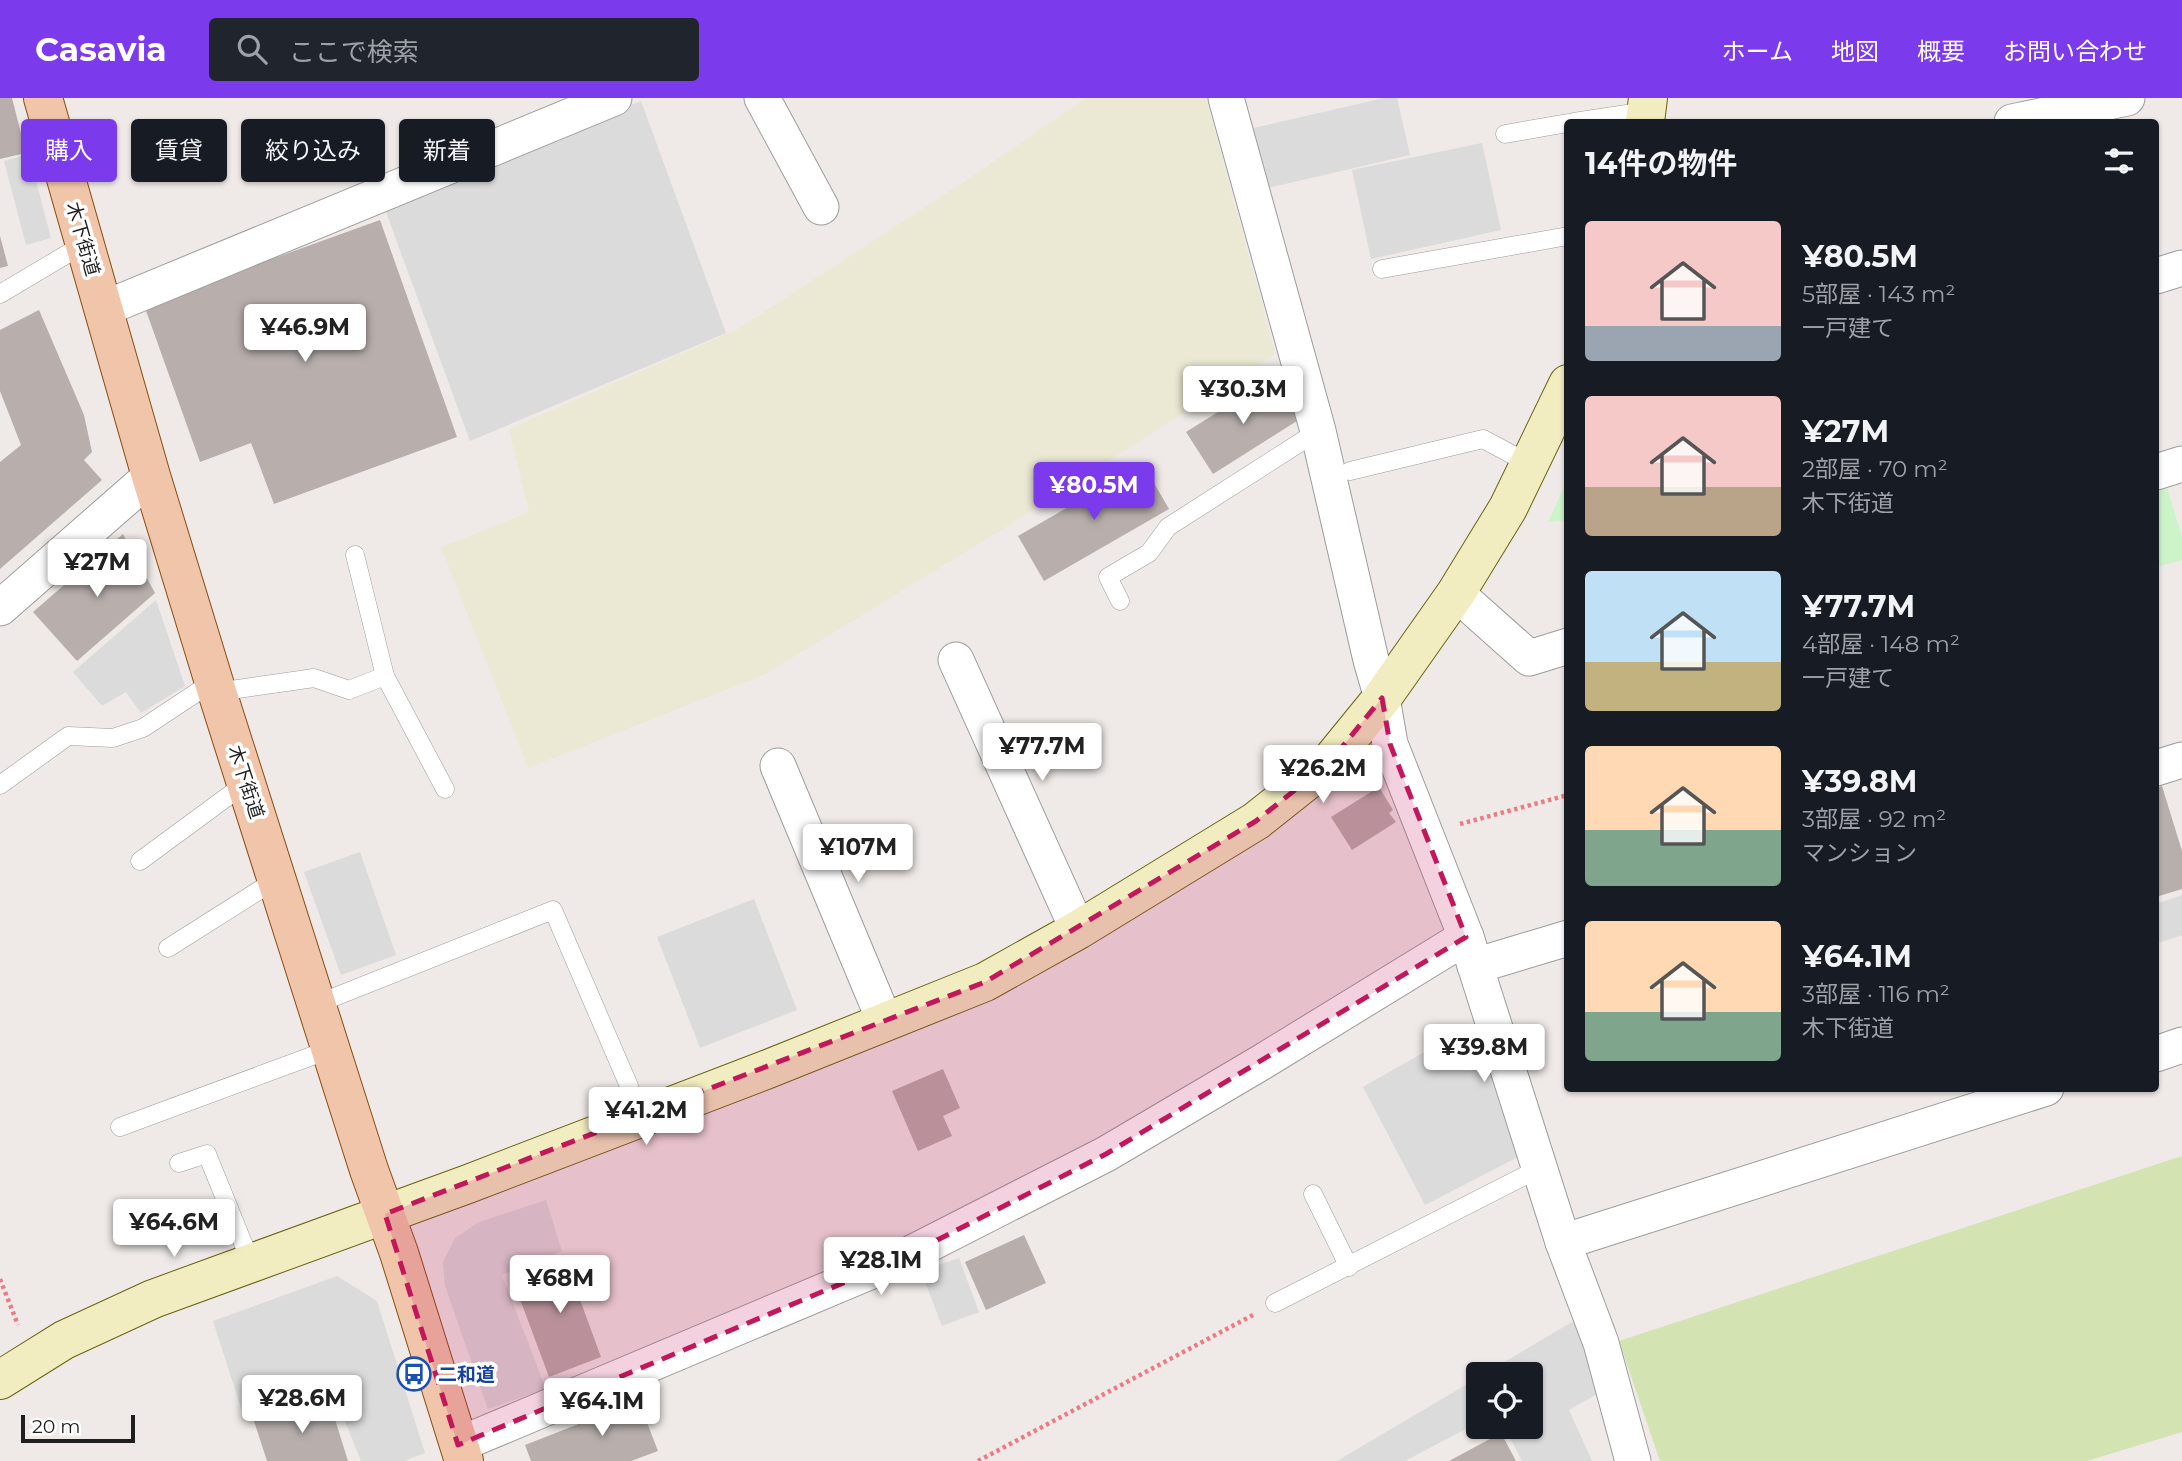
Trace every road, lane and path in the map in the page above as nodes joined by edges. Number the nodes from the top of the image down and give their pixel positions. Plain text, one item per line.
1 (43, 98) edge
2 (614, 98) edge
3 (762, 98) edge
4 (1226, 98) edge
5 (2127, 98) edge
6 (1647, 111) edge
7 (1594, 119) edge
8 (2026, 119) edge
9 (1564, 125) edge
10 (1506, 134) dead end
11 (821, 207) dead end
12 (1564, 237) edge
13 (84, 244) junction
14 (2182, 268) edge
15 (1382, 269) dead end
16 (2159, 275) edge
17 (0, 294) edge
18 (103, 309) junction
19 (1563, 409) edge
20 (1318, 431) junction
21 (1530, 464) junction
22 (2182, 464) edge
23 (2159, 470) edge
24 (1350, 471) dead end
25 (151, 476) junction
26 (355, 555) dead end
27 (1456, 593) junction
28 (1120, 601) dead end
29 (0, 608) edge
30 (1564, 647) edge
31 (956, 660) dead end
32 (385, 676) junction
33 (216, 687) junction
34 (1382, 698) junction
35 (2182, 760) edge
36 (778, 766) dead end
37 (2159, 767) edge
38 (246, 782) junction
39 (0, 785) edge
40 (445, 789) dead end
41 (1564, 796) edge
42 (1425, 833) junction
43 (140, 862) dead end
44 (277, 878) junction
45 (1078, 930) junction
46 (1564, 939) edge
47 (168, 947) dead end
48 (1470, 951) junction
49 (317, 1004) junction
50 (885, 1022) junction
51 (2182, 1045) edge
52 (331, 1049) junction
53 (2159, 1053) edge
54 (629, 1086) dead end
55 (2033, 1092) edge
56 (120, 1127) dead end
57 (179, 1163) dead end
58 (1540, 1168) junction
59 (1313, 1195) dead end
60 (385, 1214) junction
61 (1563, 1242) junction
62 (251, 1263) junction
63 (1349, 1268) junction
64 (0, 1279) edge
65 (1275, 1303) joint
66 (18, 1326) dead end
67 (0, 1380) edge
68 (461, 1453) edge
69 (978, 1461) edge
70 (1633, 1461) edge

1 - 13 main road, 木下街道
2 - 18 street
3 - 11 street
4 - 20 street
5 - 8 street
6 - 7 lane
9 - 10 lane
12 - 15 lane
13 - 17 lane
13 - 18 main road, 木下街道
14 - 16 street
18 - 25 main road, 木下街道
19 - 21 street
20 - 28 lane
20 - 34 street
21 - 24 lane
21 - 27 street
22 - 23 street
25 - 29 street
25 - 33 main road, 木下街道
26 - 32 lane
27 - 30 street
27 - 34 street
31 - 45 street
32 - 33 lane
32 - 40 lane
33 - 38 main road, 木下街道
33 - 39 lane
34 - 42 street
34 - 45 street
35 - 37 street
36 - 50 street
38 - 43 lane
38 - 44 main road, 木下街道
41 - 42 path
42 - 48 street
44 - 47 lane
44 - 49 main road, 木下街道
45 - 50 street
46 - 48 street
48 - 58 street
48 - 68 street
49 - 52 main road, 木下街道
49 - 54 lane
50 - 60 street
51 - 53 street
52 - 56 lane
52 - 60 main road, 木下街道
55 - 61 street
57 - 62 lane
58 - 61 street
58 - 63 lane
59 - 63 lane
60 - 62 street
60 - 68 main road, 木下街道
61 - 70 street
62 - 67 street
63 - 65 lane
64 - 66 path
65 - 69 path

